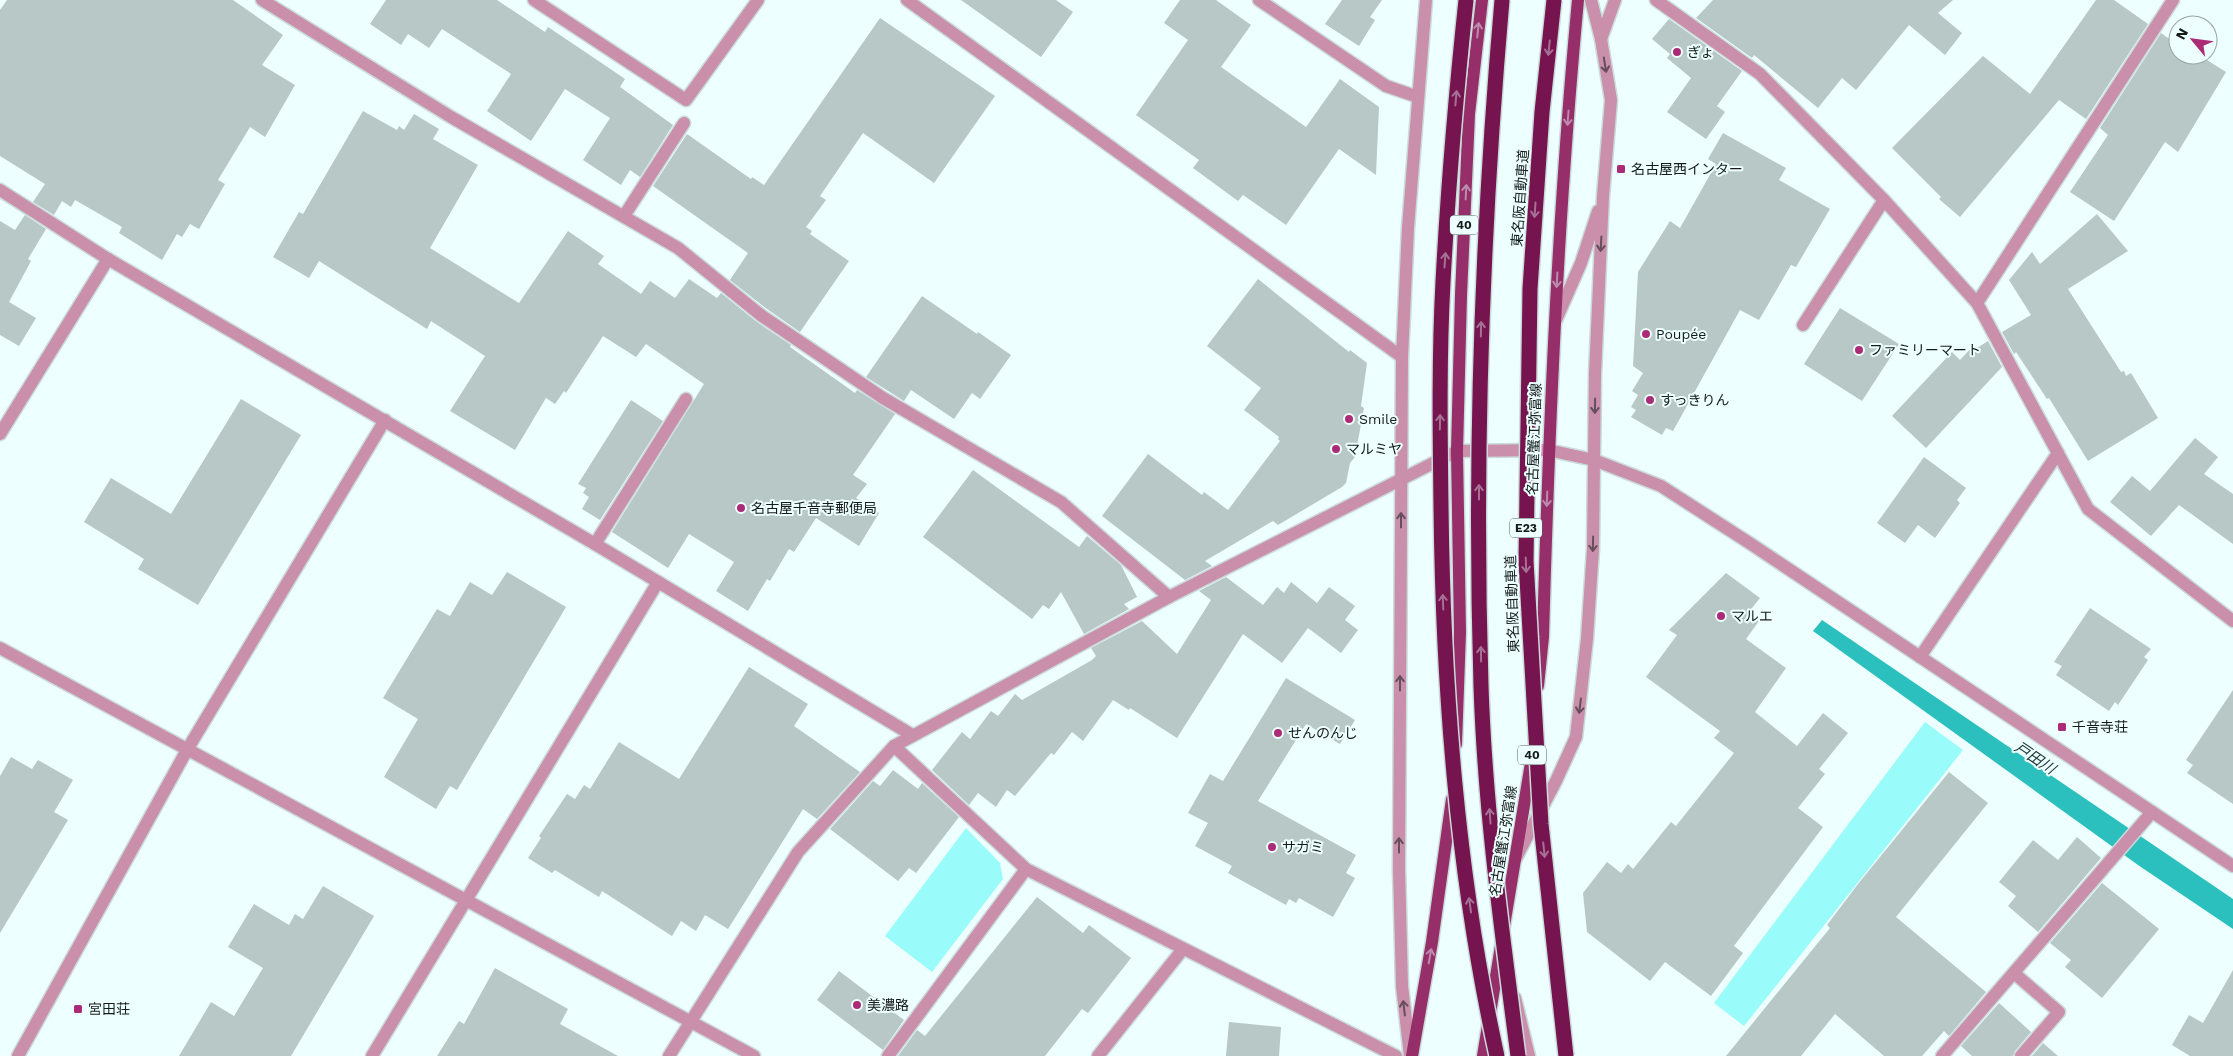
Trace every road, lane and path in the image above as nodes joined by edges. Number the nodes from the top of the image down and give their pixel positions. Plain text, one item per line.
1 (262, 0) edge
2 (534, 0) edge
3 (758, 0) edge
4 (906, 0) edge
5 (1259, 0) edge
6 (1426, 0) edge
7 (1466, 0) edge
8 (1482, 0) edge
9 (1502, 0) edge
10 (1554, 0) edge
11 (1578, 0) edge
12 (1591, 0) edge
13 (1615, 0) edge
14 (1656, 0) edge
15 (2173, 0) edge
16 (1601, 39) junction
17 (1418, 97) junction
18 (684, 123) dead end
19 (0, 190) edge
20 (1603, 196) junction
21 (1884, 200) junction
22 (624, 216) junction
23 (108, 258) junction
24 (1977, 303) junction
25 (1554, 323) junction
26 (1802, 325) dead end
27 (1402, 358) junction
28 (686, 399) dead end
29 (386, 420) junction
30 (0, 434) edge
31 (1548, 450) junction
32 (1457, 451) junction
33 (2058, 453) junction
34 (1594, 460) junction
35 (1401, 479) junction
36 (595, 544) junction
37 (658, 582) junction
38 (1169, 597) junction
39 (2233, 621) edge
40 (0, 648) edge
41 (1920, 657) junction
42 (912, 735) junction
43 (894, 746) junction
44 (187, 750) junction
45 (2152, 812) junction
46 (1516, 859) junction
47 (2233, 866) edge
48 (1026, 869) junction
49 (466, 901) junction
50 (1183, 949) junction
51 (1499, 956) junction
52 (2014, 973) junction
53 (690, 1022) junction
54 (18, 1056) edge
55 (372, 1056) edge
56 (669, 1056) edge
57 (754, 1056) edge
58 (888, 1056) edge
59 (1098, 1056) edge
60 (1396, 1056) edge
61 (1411, 1056) edge
62 (1483, 1056) edge
63 (1497, 1056) edge
64 (1518, 1056) edge
65 (1529, 1056) edge
66 (1566, 1056) edge
67 (1942, 1056) edge
68 (2021, 1056) edge

1 - 22 street
2 - 3 street
4 - 27 street
5 - 17 street
6 - 17 street
63 -> 7 highway, bridge
32 -> 8 main road, 40
64 -> 9 highway, bridge
10 -> 66 highway, 東名阪自動車道 / E23, bridge
11 -> 25 main road, 名古屋蟹江弥富線 / 40
12 - 16 street
13 - 16 street
14 - 21 street
15 - 24 street
16 -> 20 street
17 - 27 street
18 - 22 street
19 - 23 street
20 - 25 street
20 -> 34 street
21 - 24 street
21 - 26 street
22 - 38 street
23 - 29 street
23 - 30 street
24 - 33 street
25 - 31 main road, 名古屋蟹江弥富線 / 40
27 - 35 street
28 - 36 street
29 - 36 street
29 - 44 street
31 - 32 street
31 - 34 street
31 -> 46 main road, 名古屋蟹江弥富線 / 40
32 - 35 street
61 -> 32 main road, 40
33 - 39 street
33 - 41 street
34 - 41 street
34 -> 46 street
35 - 38 street
61 -> 35 street
36 - 37 street
37 - 42 street
37 - 49 street
38 - 42 street
40 - 44 street
41 - 45 street
42 - 43 street
43 - 48 street
43 - 53 street
44 - 49 street
44 - 54 street
45 - 47 street
45 - 52 street
46 - 51 main road, 名古屋蟹江弥富線 / 40
48 - 50 street
48 - 58 street
49 - 53 street
49 - 55 street
50 - 59 street
50 - 60 street
51 - 62 main road, 名古屋蟹江弥富線 / 40
51 - 65 street
52 - 67 street
52 - 68 street
53 - 56 street
53 - 57 street

